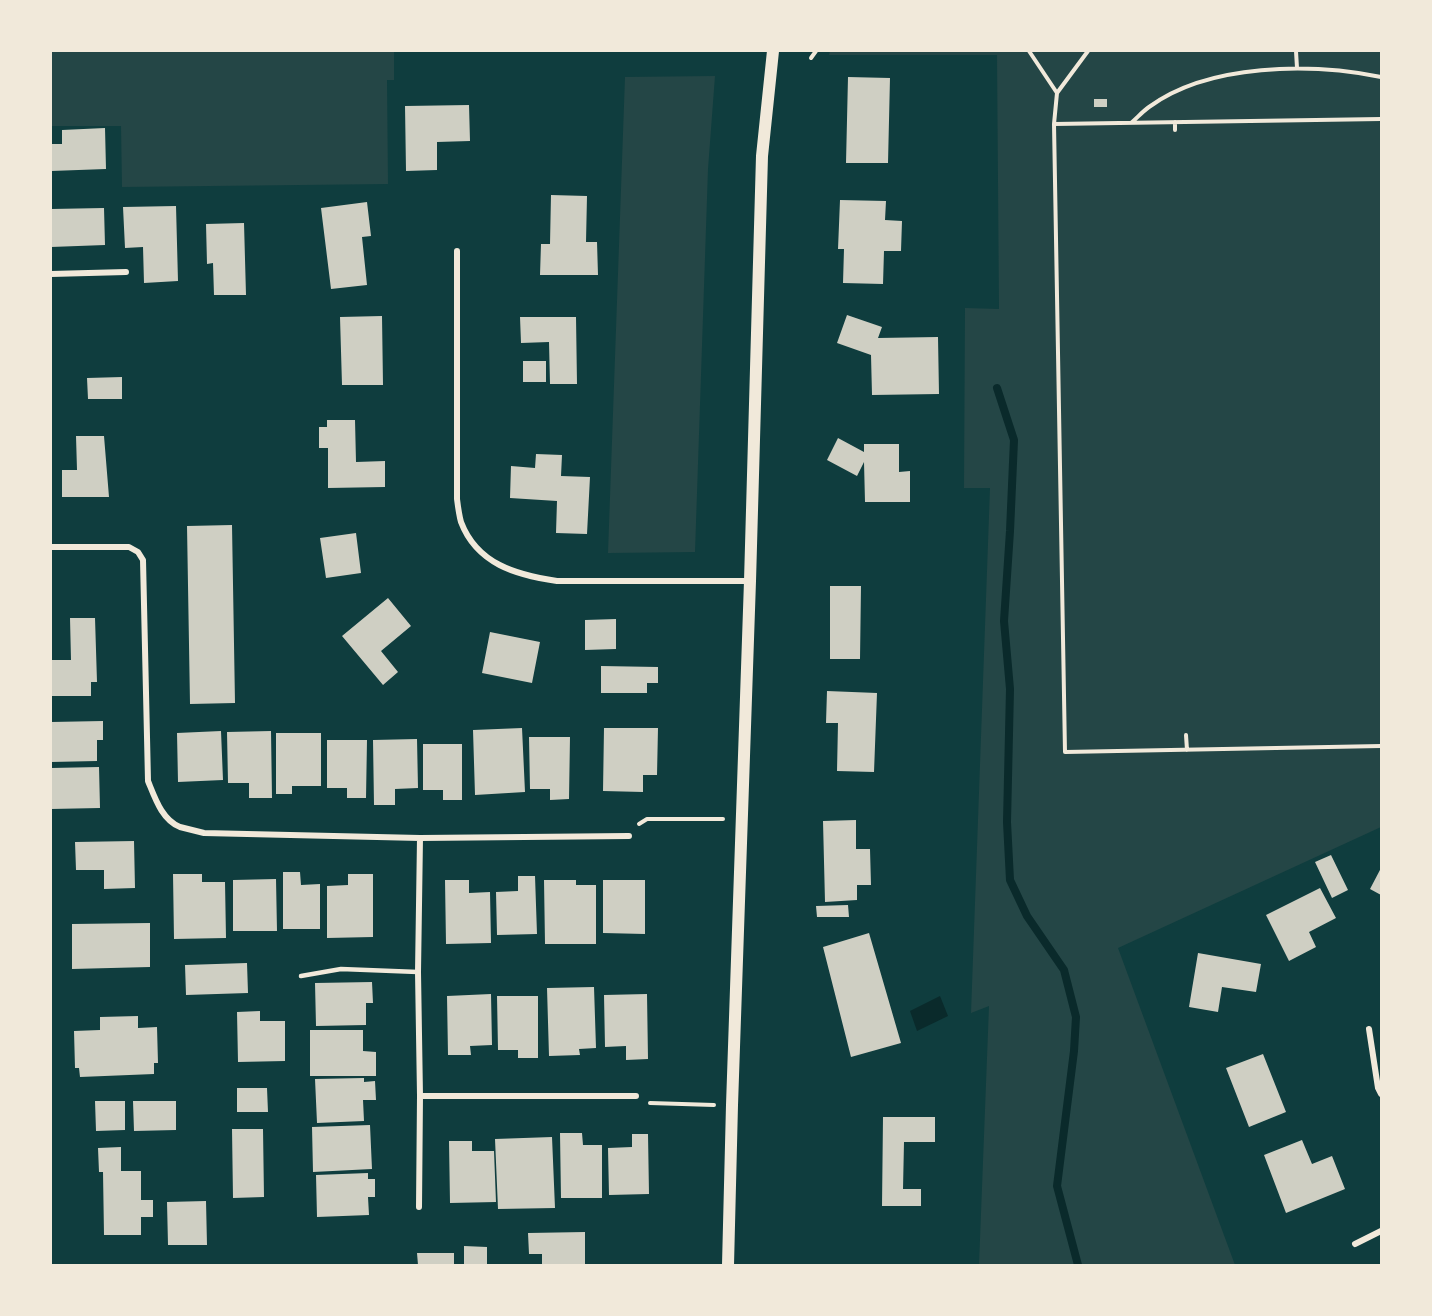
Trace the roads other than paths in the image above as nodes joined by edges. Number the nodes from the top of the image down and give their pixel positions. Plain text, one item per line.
1 (773, 51) edge
2 (457, 251) dead end
3 (126, 272) dead end
4 (51, 274) edge
5 (51, 548) edge
6 (750, 581) junction
7 (629, 836) road end
8 (420, 838) junction
9 (418, 972) junction
10 (301, 976) dead end
11 (1369, 1029) dead end
12 (1381, 1094) edge
13 (420, 1096) junction
14 (636, 1096) road end
15 (419, 1207) dead end
16 (1381, 1231) edge
17 (1355, 1244) dead end
18 (728, 1265) edge

1 - 6 main road
2 - 6 street
3 - 4 street
5 - 8 street
6 - 18 main road
7 - 8 street
8 - 9 street
9 - 10 lane
9 - 13 street
11 - 12 street
13 - 14 street
13 - 15 street
16 - 17 street

